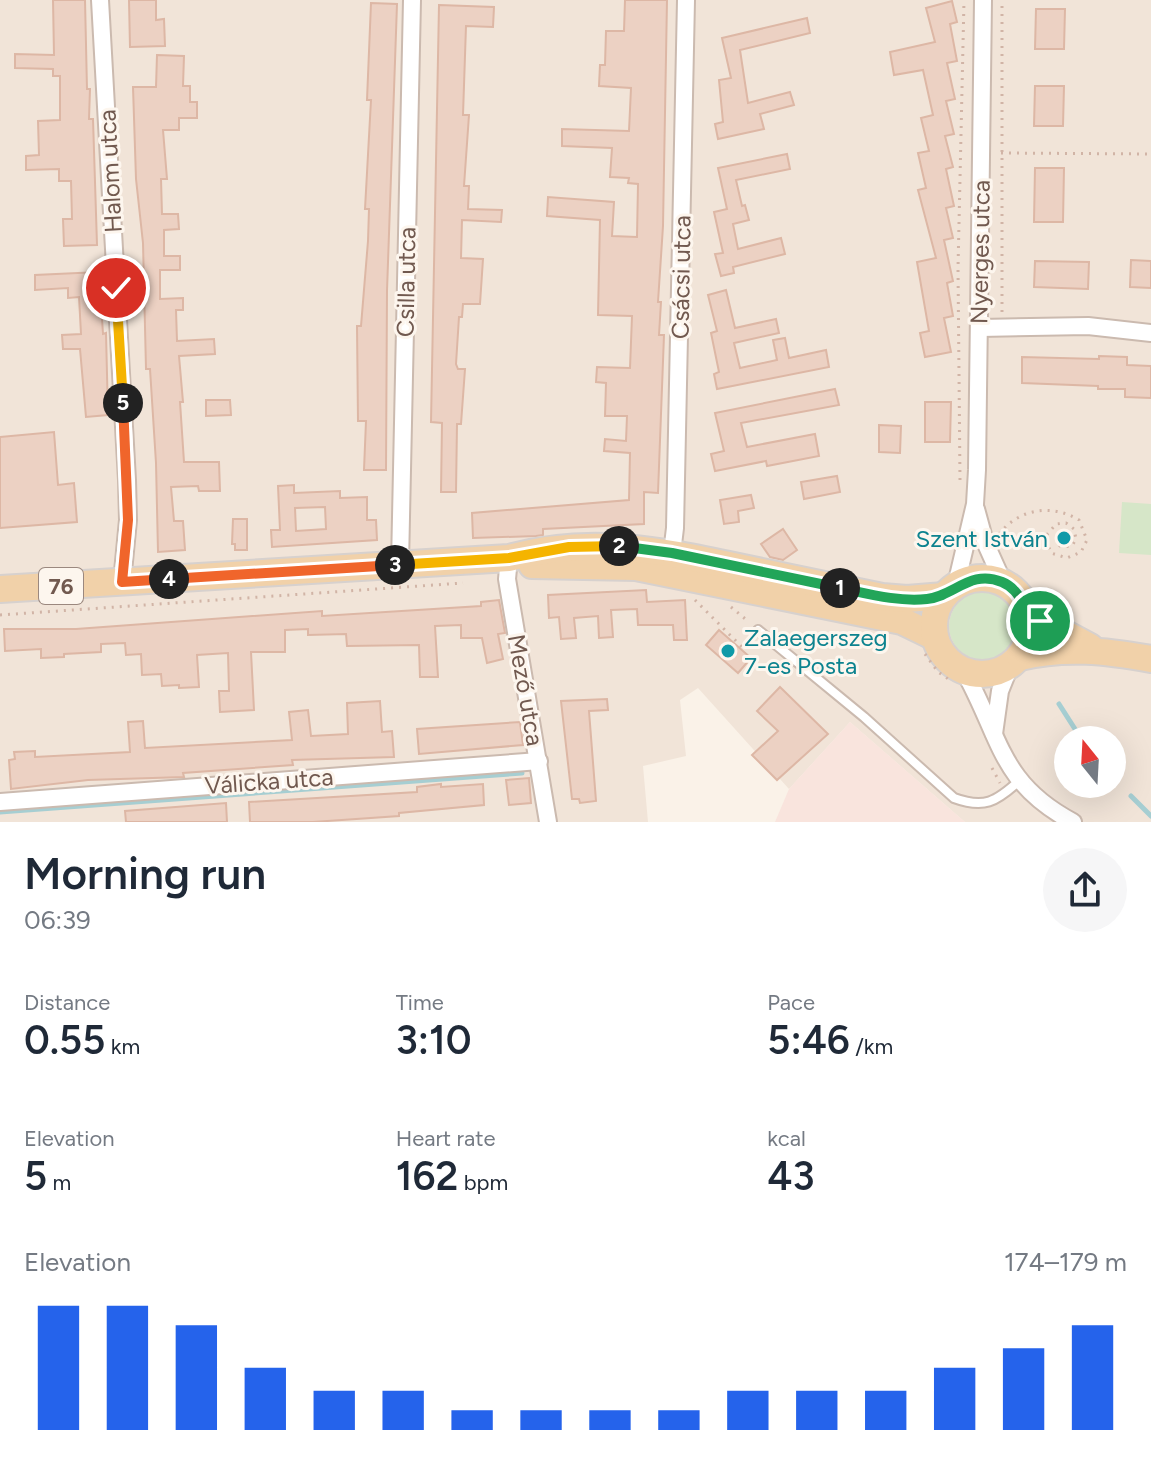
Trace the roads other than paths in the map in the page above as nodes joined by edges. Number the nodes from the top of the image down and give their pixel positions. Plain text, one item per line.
1 (100, 0) edge
2 (412, 0) edge
3 (686, 0) edge
4 (983, 0) edge
5 (980, 328) junction
6 (1151, 333) edge
7 (975, 504) junction
8 (672, 553) junction
9 (509, 558) junction
10 (400, 564) junction
11 (122, 582) junction
12 (1003, 582) junction
13 (0, 589) edge
14 (950, 591) junction
15 (1030, 615) junction
16 (758, 630) road end
17 (935, 637) junction
18 (1093, 648) junction
19 (1151, 659) edge
20 (1015, 662) junction
21 (964, 671) junction
22 (994, 734) junction
23 (539, 761) junction
24 (1019, 781) junction
25 (0, 802) edge
26 (548, 822) edge
27 (1073, 822) edge

1 - 11 street, Halom utca
2 - 10 street, Csilla utca
3 - 8 street, Csácsi utca
4 - 5 street, Nyerges utca
5 - 6 street
5 - 7 street, Nyerges utca
7 - 12 street, Nyerges utca
7 - 14 street, Nyerges utca
8 - 9 main road, 76
8 - 14 main road, 76
9 - 10 main road, 76
9 - 17 main road, 76
9 - 23 street, Mező utca
10 - 11 main road, 76
11 - 13 main road, 76
12 - 14 main road, 76
12 - 15 main road
14 - 17 main road
15 - 18 main road
15 - 20 main road
16 - 24 lane
17 - 21 main road, 76
18 - 19 main road
18 - 20 main road
20 - 21 main road
20 - 22 street
21 - 22 street
22 - 24 street
23 - 25 street, Válicka utca
23 - 26 street, Mező utca
24 - 27 street

